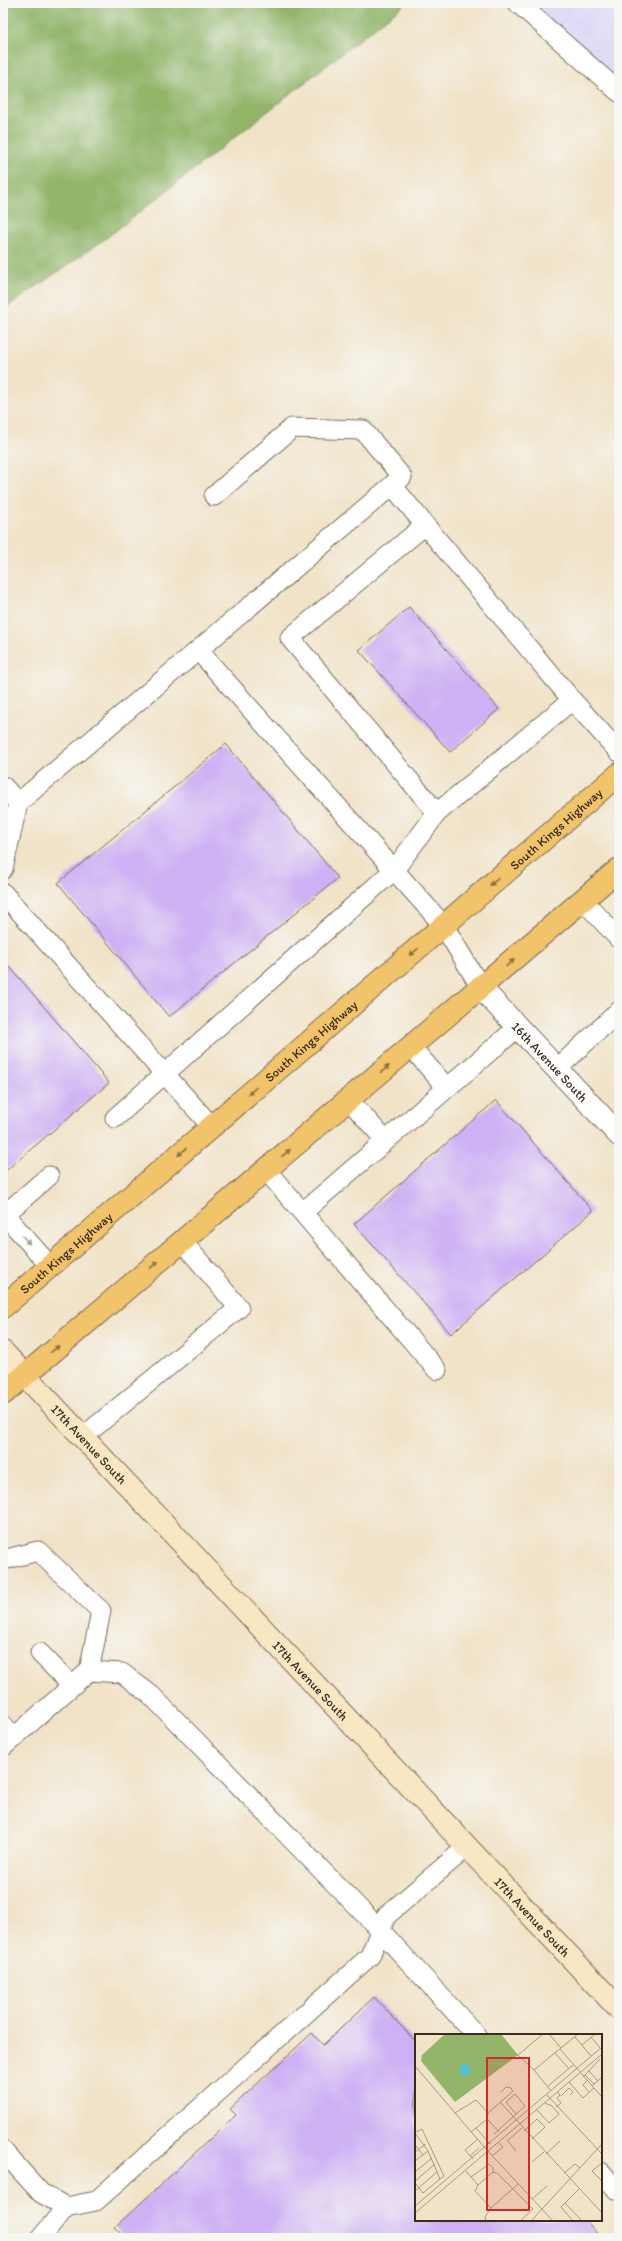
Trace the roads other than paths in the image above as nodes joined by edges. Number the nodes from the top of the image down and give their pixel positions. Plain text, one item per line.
1 (518, 3) edge
2 (619, 92) edge
3 (392, 485) junction
4 (214, 496) dead end
5 (425, 525) junction
6 (198, 650) junction
7 (572, 700) junction
8 (619, 752) edge
9 (619, 774) edge
10 (3, 786) edge
11 (18, 803) junction
12 (437, 813) junction
13 (3, 869) edge
14 (394, 870) junction
15 (619, 870) edge
16 (3, 893) edge
17 (583, 900) junction
18 (444, 926) junction
19 (619, 939) edge
20 (481, 988) junction
21 (619, 1011) edge
22 (517, 1028) junction
23 (411, 1047) junction
24 (557, 1069) junction
25 (164, 1074) junction
26 (447, 1088) junction
27 (349, 1100) junction
28 (115, 1118) dead end
29 (212, 1127) junction
30 (619, 1135) edge
31 (386, 1141) junction
32 (266, 1170) junction
33 (49, 1176) dead end
34 (303, 1212) junction
35 (4, 1214) edge
36 (182, 1241) junction
37 (50, 1266) junction
38 (3, 1307) edge
39 (3, 1352) edge
40 (437, 1370) dead end
41 (25, 1375) junction
42 (3, 1394) edge
43 (84, 1436) junction
44 (3, 1560) edge
45 (40, 1653) dead end
46 (89, 1672) junction
47 (72, 1686) junction
48 (7, 1737) edge
49 (467, 1846) junction
50 (380, 1930) junction
51 (619, 2009) edge
52 (475, 2034) edge
53 (3, 2151) edge
54 (602, 2173) edge
55 (619, 2189) edge
56 (66, 2207) junction
57 (41, 2238) edge

1 - 2 lane
3 - 4 lane
3 - 5 lane
3 - 6 lane
5 - 7 lane
5 - 12 lane
6 - 11 lane
6 - 14 lane
7 - 8 lane
7 - 12 lane
9 -> 18 main road, South Kings Highway
10 - 11 lane
11 - 13 lane
12 - 14 lane
14 - 18 lane
14 - 25 lane
15 - 17 main road
16 - 25 lane
17 - 19 lane
20 -> 17 main road
18 - 20 lane
18 -> 29 main road, South Kings Highway
20 - 22 street, 16th Avenue South
20 - 23 main road
21 - 24 lane
22 - 24 street, 16th Avenue South
22 - 26 lane
23 - 26 lane
27 -> 23 main road
24 - 30 street, 16th Avenue South
25 - 28 lane
25 - 29 lane
26 - 31 lane
27 - 31 lane
32 -> 27 main road
29 -> 37 main road, South Kings Highway
31 - 34 lane
32 - 34 lane
32 - 36 main road
33 - 35 lane
34 - 40 lane
35 -> 37 lane
41 -> 36 main road
36 - 43 lane
37 - 38 main road, South Kings Highway
39 - 41 street, 17th Avenue South
41 - 42 main road
41 - 43 street, 17th Avenue South
43 - 49 street, 17th Avenue South
44 - 46 lane
45 - 47 lane
46 - 47 lane
46 - 50 lane
47 - 48 lane
49 - 50 lane
49 - 51 street, 17th Avenue South
50 - 52 lane
50 - 56 lane
53 - 56 lane
54 - 55 lane
56 - 57 lane

